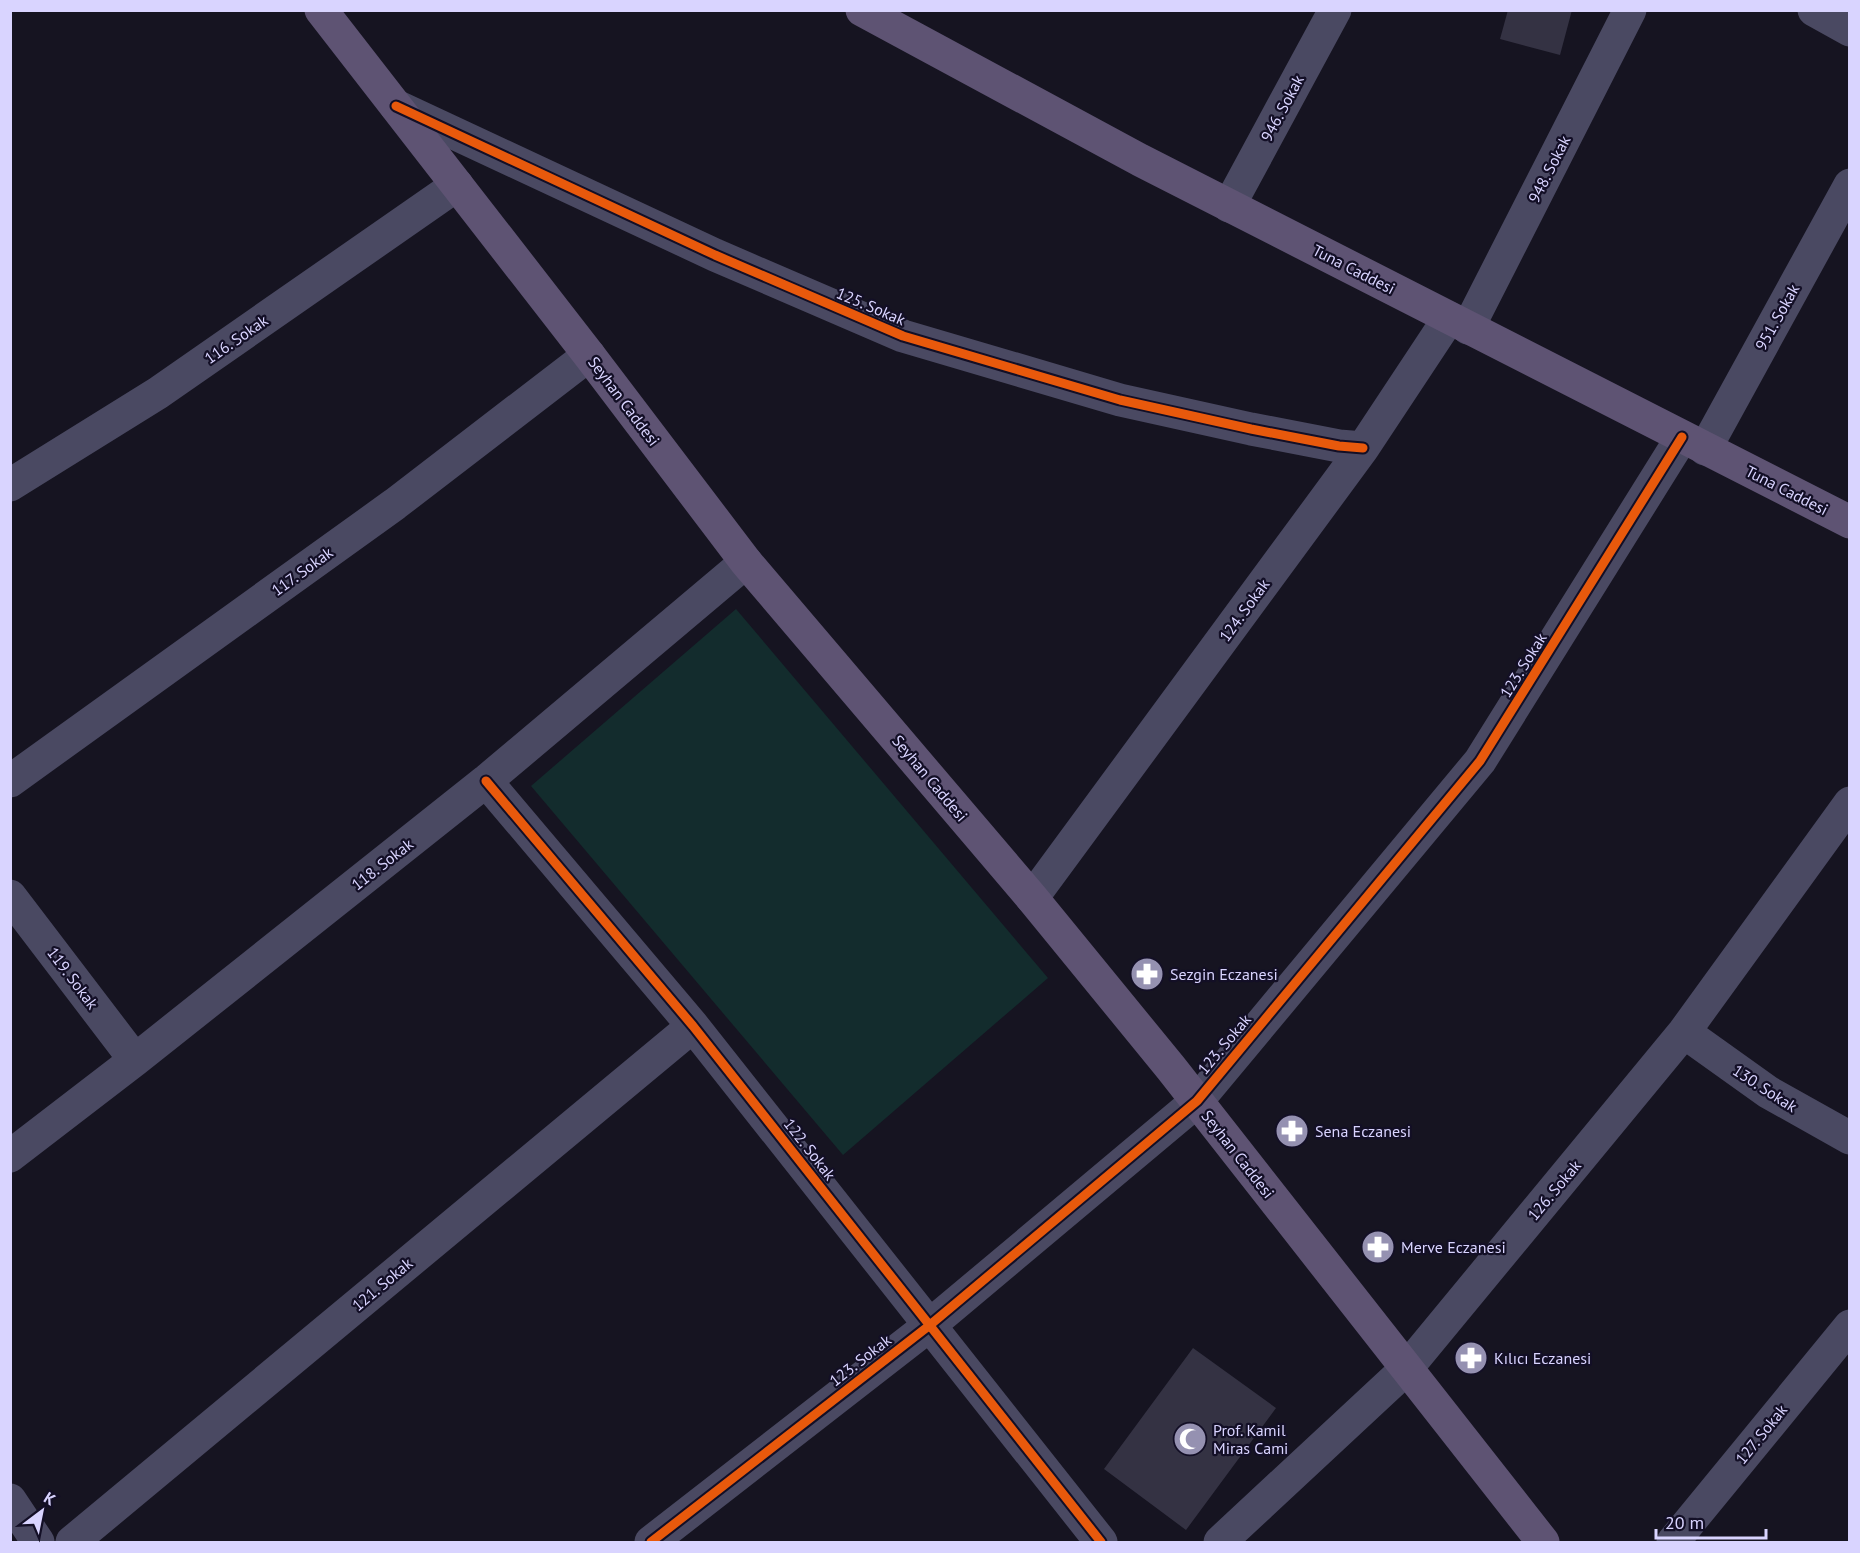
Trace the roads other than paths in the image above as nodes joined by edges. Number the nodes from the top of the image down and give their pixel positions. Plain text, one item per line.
1 (321, 10) edge
2 (862, 10) edge
3 (1335, 10) edge
4 (1630, 10) edge
5 (1814, 10) edge
6 (1850, 30) edge
7 (396, 106) junction
8 (457, 185) junction
9 (1850, 185) edge
10 (1229, 206) junction
11 (1458, 323) junction
12 (589, 355) junction
13 (1693, 443) junction
14 (1363, 448) junction
15 (10, 485) edge
16 (1850, 522) edge
17 (746, 562) junction
18 (486, 781) junction
19 (10, 782) edge
20 (1850, 803) edge
21 (10, 896) edge
22 (1032, 898) junction
23 (693, 1026) junction
24 (1684, 1032) junction
25 (135, 1060) junction
26 (1197, 1101) junction
27 (1850, 1138) edge
28 (10, 1156) edge
29 (930, 1325) junction
30 (1850, 1326) edge
31 (1406, 1369) junction
32 (10, 1500) edge
33 (38, 1542) edge
34 (72, 1542) edge
35 (651, 1542) edge
36 (1101, 1542) edge
37 (1221, 1542) edge
38 (1543, 1542) edge
39 (1673, 1542) edge

1 - 7 main road, Seyhan Caddesi
2 - 10 main road, Tuna Caddesi
3 - 10 street, 946. Sokak
4 - 11 street, 948. Sokak
5 - 6 street
7 - 8 main road, Seyhan Caddesi
7 - 14 street, 125. Sokak
8 - 12 main road, Seyhan Caddesi
8 - 15 street, 116. Sokak
9 - 13 street, 951. Sokak
10 - 11 main road, Tuna Caddesi
11 - 13 main road, Tuna Caddesi
11 - 14 street, 124. Sokak
12 - 17 main road, Seyhan Caddesi
12 - 19 street, 117. Sokak
13 - 16 main road, Tuna Caddesi
13 - 26 street, 123. Sokak
14 - 22 street, 124. Sokak
17 - 18 street, 118. Sokak
17 - 22 main road, Seyhan Caddesi
18 - 23 street, 122. Sokak
18 - 25 street, 118. Sokak
20 - 24 street, 126. Sokak
21 - 25 street, 119. Sokak
22 - 26 main road, Seyhan Caddesi
23 - 29 street, 122. Sokak
23 - 34 street, 121. Sokak
24 - 27 street, 130. Sokak
24 - 31 street, 126. Sokak
25 - 28 street, 118. Sokak
26 - 29 street, 123. Sokak
26 - 31 main road, Seyhan Caddesi
29 - 35 street, 123. Sokak
29 - 36 street, 122. Sokak
30 - 39 street, 127. Sokak
31 - 37 street, 126. Sokak
31 - 38 main road, Seyhan Caddesi
32 - 33 street

